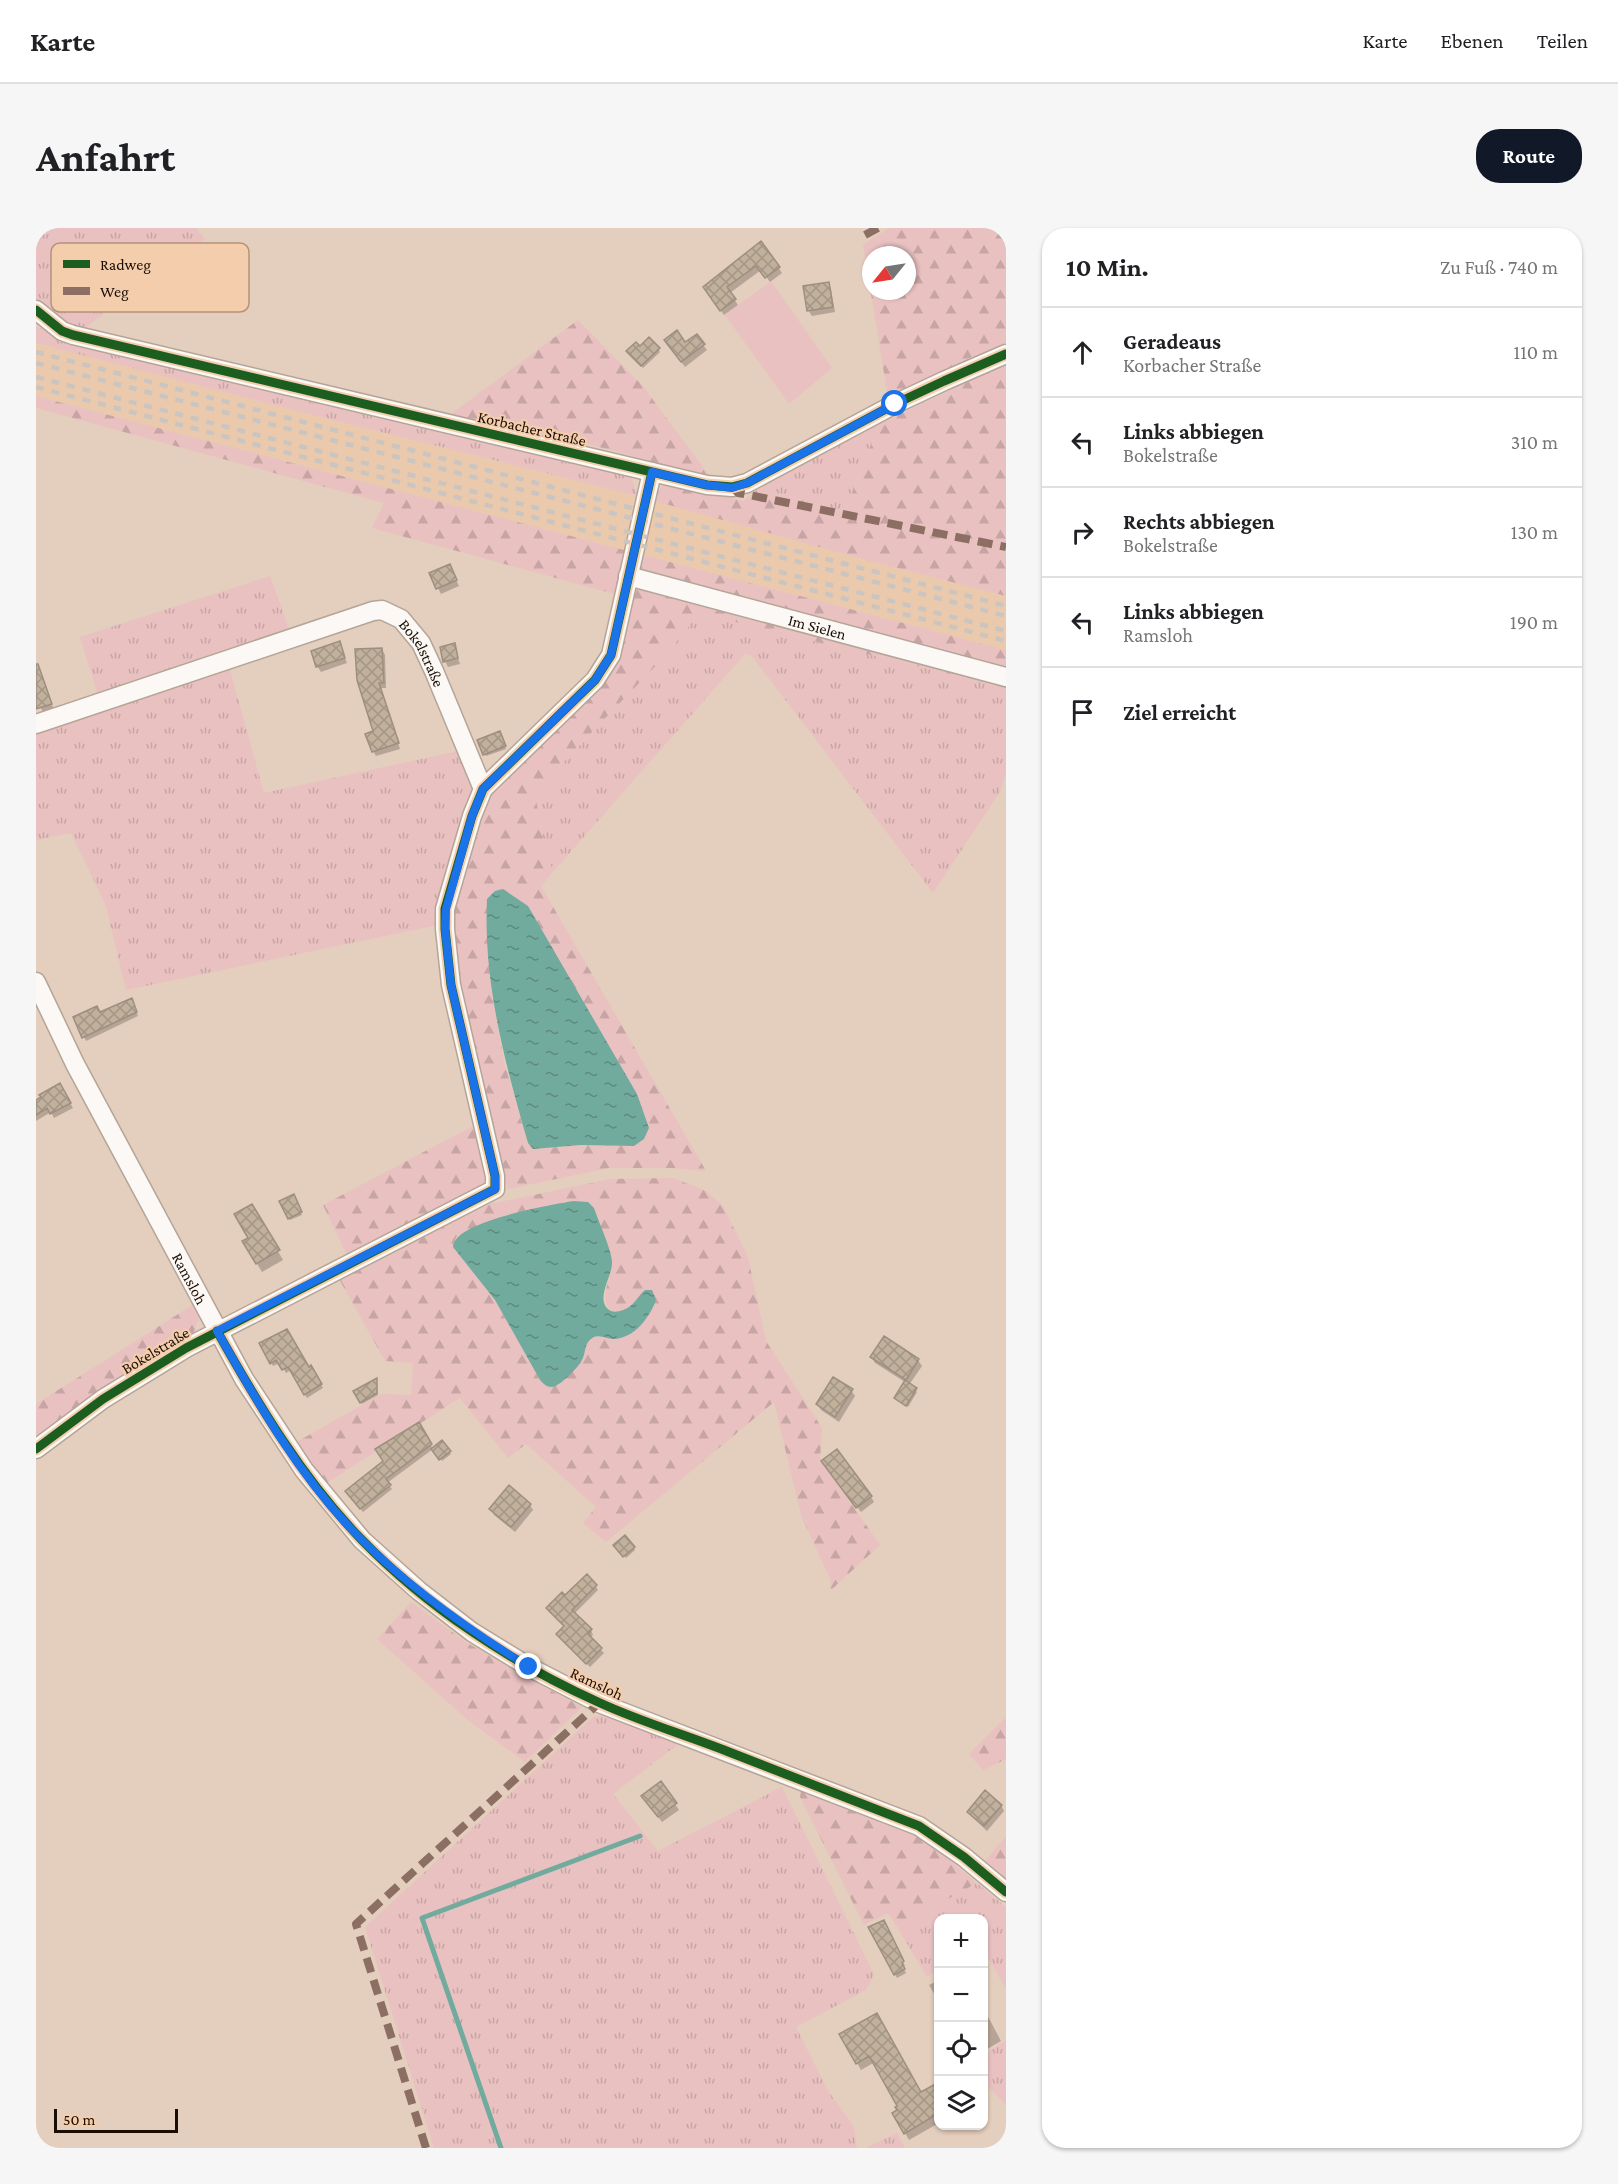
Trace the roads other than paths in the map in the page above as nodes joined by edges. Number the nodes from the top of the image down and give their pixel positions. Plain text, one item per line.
1 (36, 310) edge
2 (1006, 354) edge
3 (652, 472) junction
4 (628, 576) junction
5 (1006, 678) edge
6 (36, 723) edge
7 (483, 789) junction
8 (36, 982) edge
9 (217, 1331) junction
10 (36, 1449) edge
11 (1006, 1892) edge

1 - 3 street, Korbacher Straße
2 - 3 street, Korbacher Straße
3 - 4 street, Bokelstraße
4 - 5 street, Im Sielen
4 - 7 street, Bokelstraße
6 - 7 street, Bokelstraße
7 - 9 street, Bokelstraße
8 - 9 street, Ramsloh
9 - 10 street, Bokelstraße
9 - 11 street, Ramsloh

